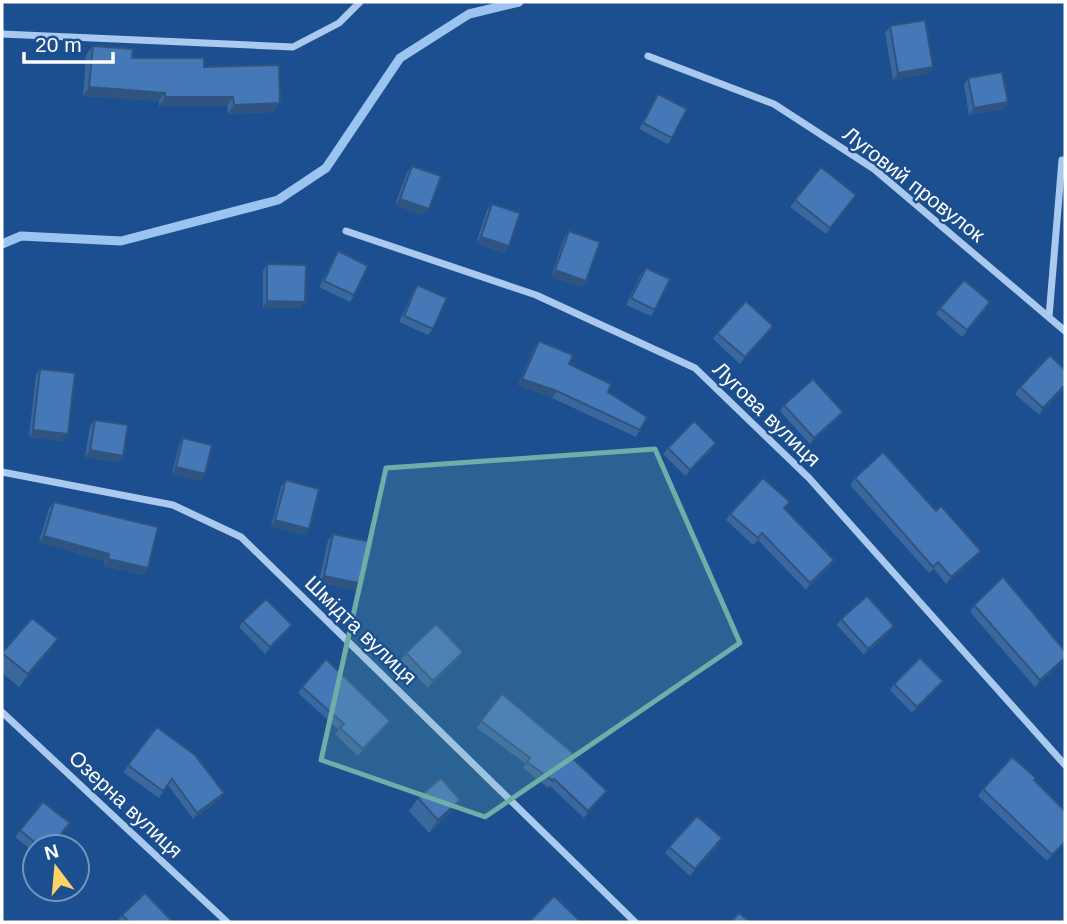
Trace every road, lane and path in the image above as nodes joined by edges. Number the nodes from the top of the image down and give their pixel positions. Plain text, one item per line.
1 (360, 2) edge
2 (2, 34) edge
3 (648, 56) dead end
4 (1063, 160) edge
5 (346, 231) dead end
6 (1049, 317) junction
7 (1065, 331) edge
8 (2, 472) edge
9 (2, 712) edge
10 (1065, 765) edge
11 (227, 922) edge
12 (635, 922) edge

1 - 2 street
3 - 6 street, Луговий провулок
4 - 6 street
5 - 10 street, Лугова вулиця
6 - 7 street, Луговий провулок
8 - 12 street, Шмідта вулиця
9 - 11 street, Озерна вулиця

